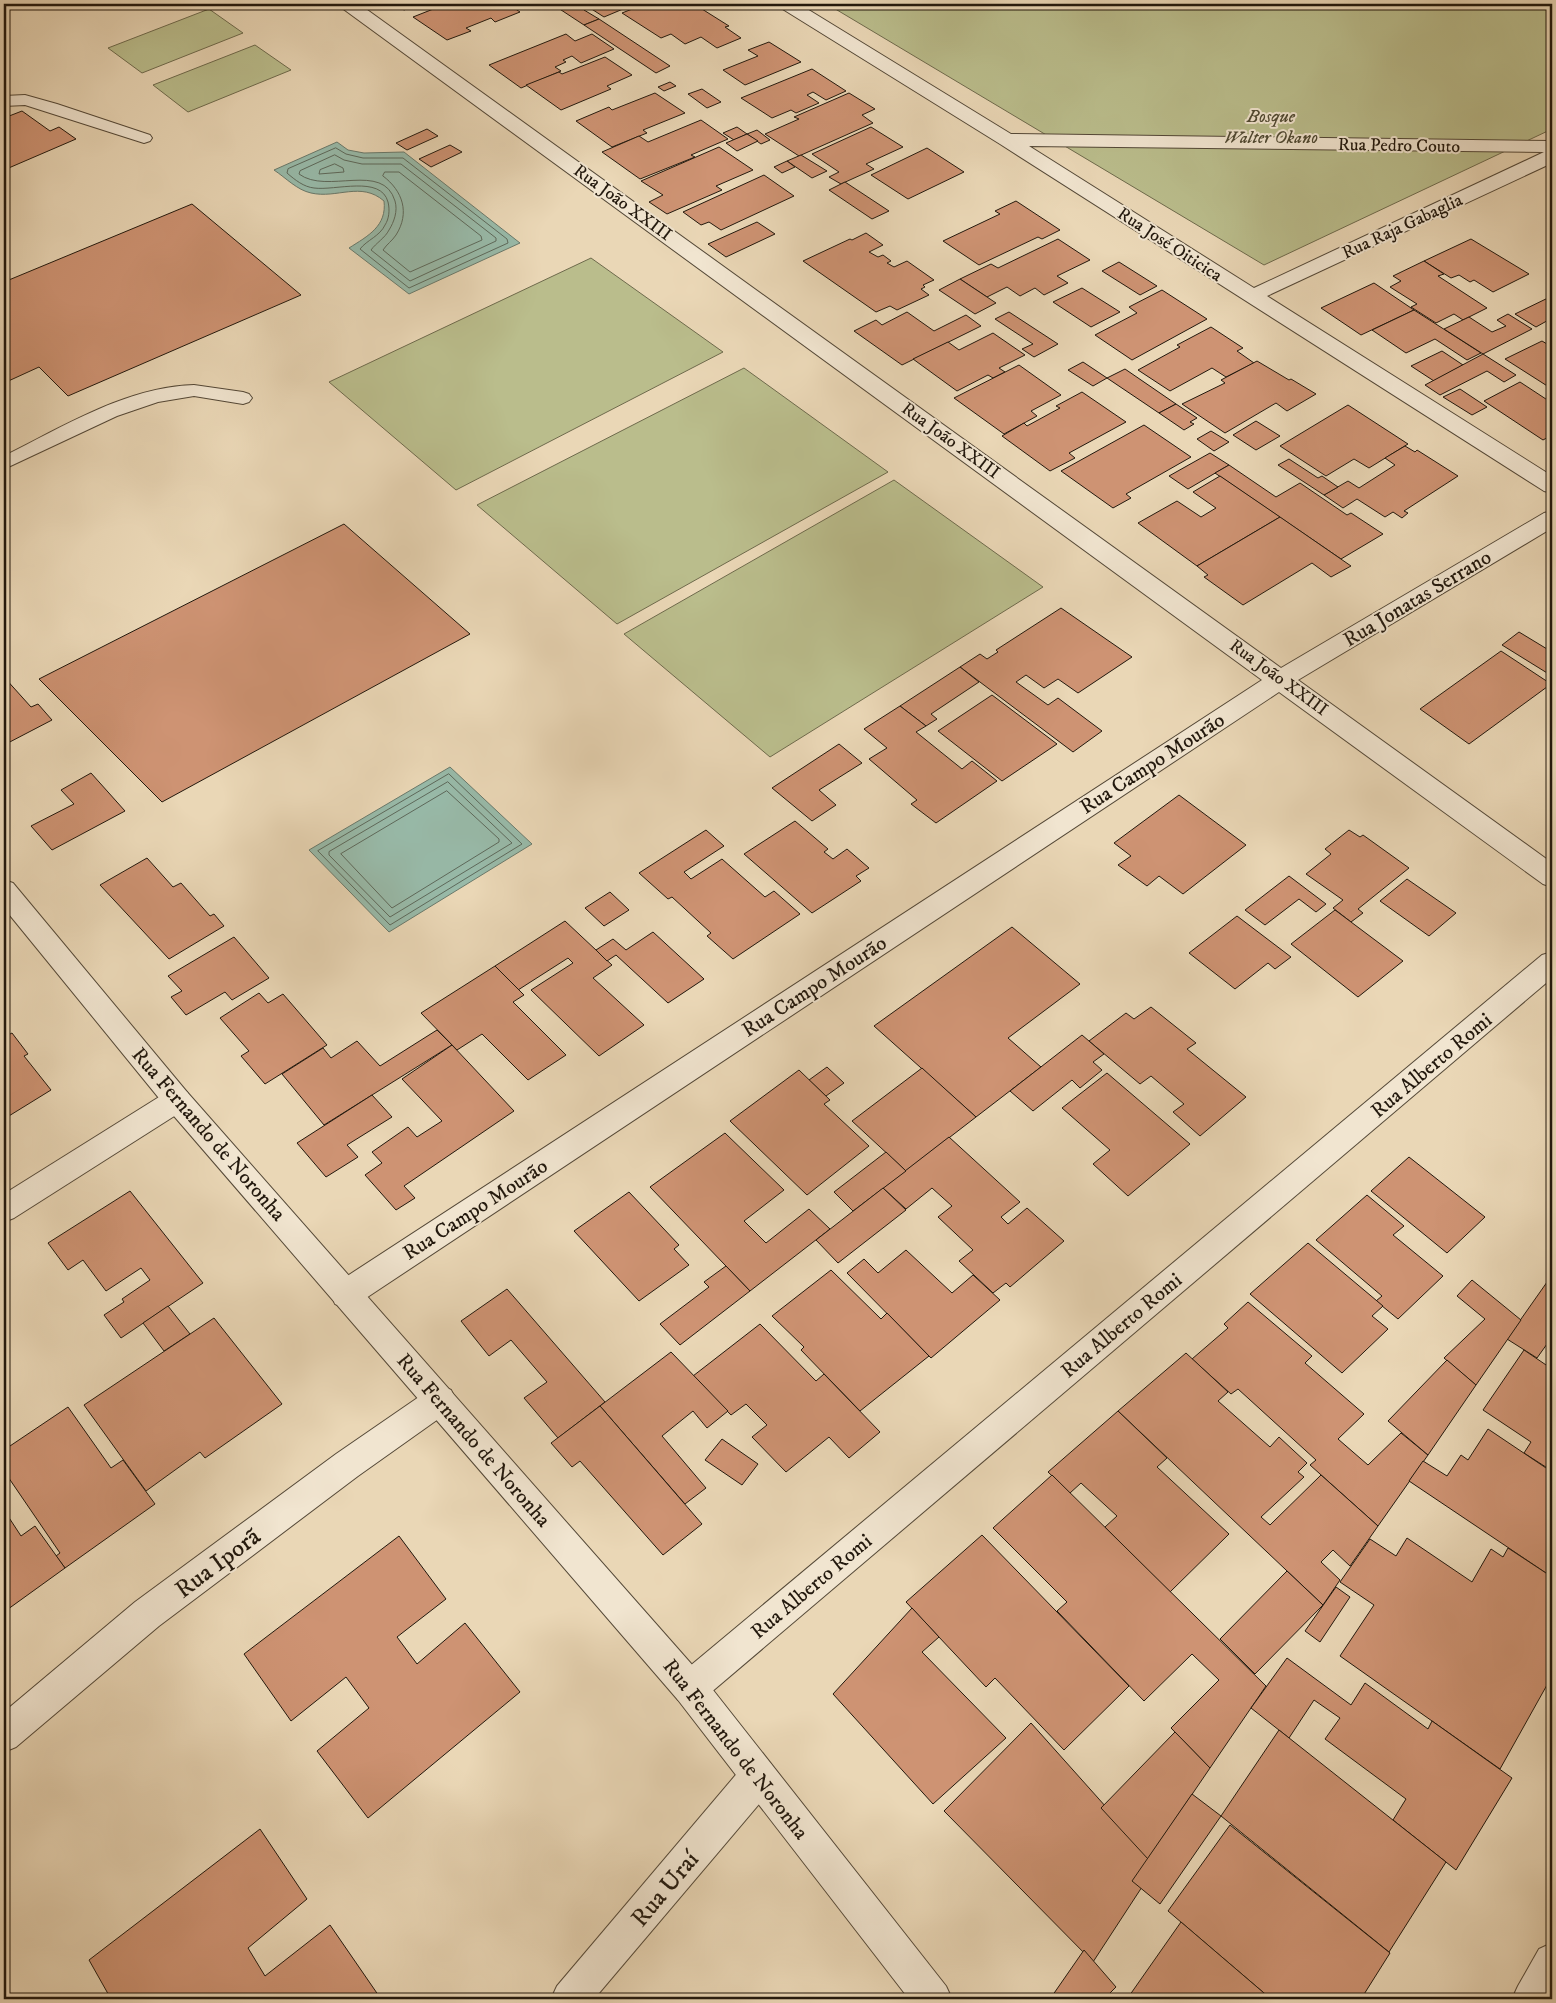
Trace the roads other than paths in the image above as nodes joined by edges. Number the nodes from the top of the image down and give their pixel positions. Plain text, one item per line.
1 (348, 4) edge
2 (787, 4) edge
3 (4, 101) edge
4 (144, 138) dead end
5 (1007, 140) junction
6 (1552, 147) edge
7 (1552, 156) edge
8 (1252, 296) junction
9 (243, 398) dead end
10 (4, 463) edge
11 (1552, 486) edge
12 (1552, 518) edge
13 (1281, 679) junction
14 (1552, 876) edge
15 (4, 890) edge
16 (1552, 963) edge
17 (177, 1100) junction
18 (4, 1209) edge
19 (346, 1294) junction
20 (440, 1400) junction
21 (690, 1688) junction
22 (4, 1735) edge
23 (758, 1777) junction
24 (1552, 1962) edge
25 (570, 1999) edge
26 (933, 1999) edge
27 (1531, 1999) edge

1 - 13 street, Rua João XXIII
2 - 5 street, Rua José Oiticica
3 - 4 lane
5 - 6 street, Rua Pedro Couto
5 - 8 street, Rua José Oiticica
7 - 8 street, Rua Raja Gabaglia
8 - 11 street, Rua José Oiticica
9 - 10 lane
12 - 13 street, Rua Jonatas Serrano
13 - 14 street, Rua João XXIII
13 - 19 street, Rua Campo Mourão
15 - 17 street, Rua Fernando de Noronha
16 - 21 street, Rua Alberto Romi
17 - 18 street
17 - 19 street, Rua Fernando de Noronha
19 - 20 street, Rua Fernando de Noronha
20 - 21 street, Rua Fernando de Noronha
20 - 22 street, Rua Iporã
21 - 23 street, Rua Fernando de Noronha
23 - 25 street, Rua Uraí
23 - 26 street, Rua Fernando de Noronha
24 - 27 street

